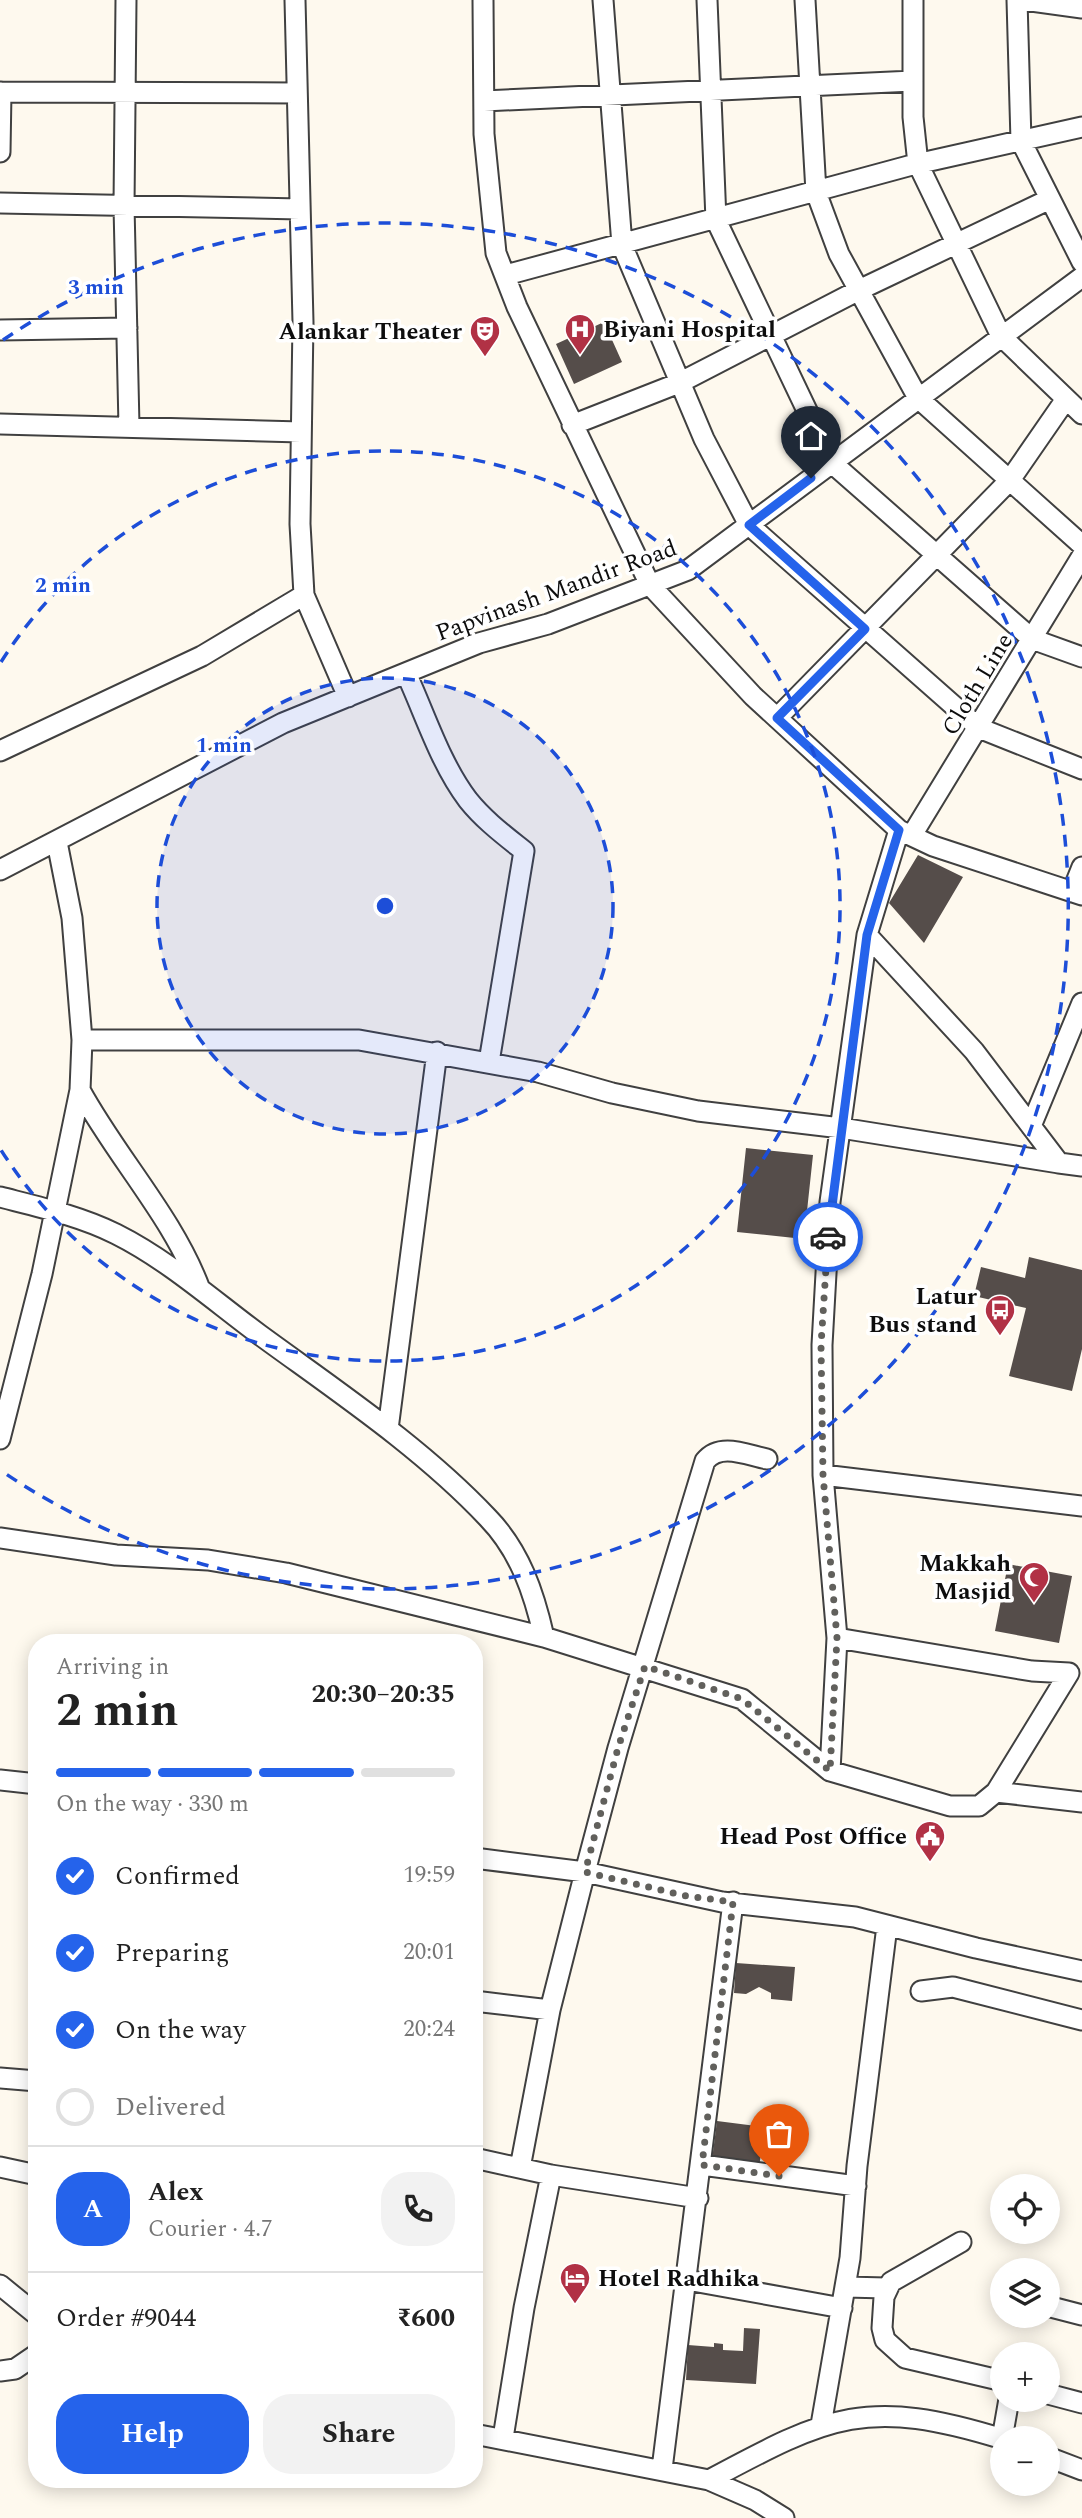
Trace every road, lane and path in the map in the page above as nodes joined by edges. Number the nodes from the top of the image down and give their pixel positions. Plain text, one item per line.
1 (125, 0) edge
2 (295, 0) edge
3 (483, 0) edge
4 (603, 0) edge
5 (707, 0) edge
6 (805, 0) edge
7 (913, 0) edge
8 (1017, 0) edge
9 (1024, 0) edge
10 (1082, 8) edge
11 (913, 81) junction
12 (809, 84) junction
13 (709, 89) junction
14 (1, 92) edge
15 (125, 93) junction
16 (297, 93) junction
17 (608, 96) junction
18 (484, 101) junction
19 (1082, 127) edge
20 (1021, 141) junction
21 (0, 152) edge
22 (918, 164) junction
23 (816, 192) junction
24 (1050, 199) junction
25 (0, 203) edge
26 (124, 205) junction
27 (300, 209) junction
28 (716, 220) junction
29 (956, 243) junction
30 (622, 244) junction
31 (1082, 262) edge
32 (506, 275) junction
33 (1082, 277) edge
34 (859, 290) junction
35 (127, 328) junction
36 (0, 330) edge
37 (771, 336) junction
38 (1001, 336) junction
39 (680, 383) junction
40 (918, 398) junction
41 (1066, 399) junction
42 (1082, 414) edge
43 (0, 424) edge
44 (572, 425) junction
45 (129, 426) junction
46 (301, 432) junction
47 (832, 463) junction
48 (1010, 480) junction
49 (749, 525) junction
50 (1082, 545) edge
51 (935, 554) junction
52 (1082, 556) edge
53 (650, 585) junction
54 (304, 595) junction
55 (865, 629) junction
56 (1032, 639) junction
57 (1082, 657) edge
58 (406, 673) junction
59 (348, 697) junction
60 (777, 718) junction
61 (979, 728) junction
62 (0, 751) edge
63 (1082, 769) edge
64 (905, 832) junction
65 (57, 842) junction
66 (1082, 867) edge
67 (0, 870) edge
68 (1077, 894) edge
69 (867, 935) junction
70 (1082, 1003) edge
71 (82, 1040) junction
72 (437, 1052) junction
73 (489, 1062) junction
74 (80, 1090) junction
75 (1031, 1126) junction
76 (841, 1128) junction
77 (1059, 1163) junction
78 (1082, 1166) edge
79 (0, 1197) edge
80 (56, 1212) junction
81 (200, 1290) junction
82 (388, 1429) junction
83 (0, 1439) edge
84 (767, 1459) dead end
85 (823, 1475) junction
86 (1082, 1506) edge
87 (0, 1538) edge
88 (544, 1637) junction
89 (837, 1638) junction
90 (645, 1666) junction
91 (1076, 1671) edge
92 (830, 1771) junction
93 (0, 1780) edge
94 (28, 1783) edge
95 (996, 1793) junction
96 (1082, 1802) edge
97 (483, 1859) edge
98 (585, 1872) junction
99 (733, 1902) junction
100 (887, 1926) junction
101 (1082, 1971) edge
102 (921, 1991) dead end
103 (483, 2002) edge
104 (550, 2010) junction
105 (1082, 2020) edge
106 (0, 2077) edge
107 (28, 2080) edge
108 (483, 2160) edge
109 (702, 2165) junction
110 (0, 2167) edge
111 (520, 2168) junction
112 (28, 2173) edge
113 (551, 2175) junction
114 (856, 2186) junction
115 (698, 2198) junction
116 (961, 2242) dead end
117 (687, 2280) junction
118 (0, 2285) edge
119 (846, 2287) junction
120 (886, 2288) junction
121 (28, 2308) edge
122 (842, 2308) junction
123 (1060, 2309) edge
124 (1082, 2315) edge
125 (28, 2360) edge
126 (0, 2371) edge
127 (990, 2378) edge
128 (1060, 2397) edge
129 (1082, 2403) edge
130 (821, 2425) junction
131 (483, 2435) edge
132 (990, 2436) edge
133 (503, 2438) junction
134 (1060, 2462) edge
135 (662, 2469) junction
136 (1082, 2470) edge
137 (709, 2480) junction
138 (784, 2518) edge

1 - 15 street
2 - 16 street
3 - 18 street
4 - 17 street
5 - 13 street
6 - 12 street
7 - 11 street
8 - 20 street
9 - 10 street
11 - 12 street
11 - 22 street
12 - 13 street
12 - 23 street
13 - 17 street
13 - 28 street
14 - 15 street
14 - 21 street
15 - 16 street
15 - 26 street
16 - 27 street
17 - 18 street
17 - 30 street
18 - 32 street
19 - 20 street
20 - 22 street
20 - 24 street
22 - 23 street
22 - 29 street
23 - 28 street
23 - 34 street
24 - 29 street
24 - 31 street
25 - 26 street
26 - 27 street
26 - 35 street
27 - 46 street
28 - 30 street
28 - 37 street
29 - 34 street
29 - 38 street
30 - 32 street
30 - 39 street
32 - 44 street
33 - 38 street, Papvinash Mandir Road
34 - 37 street
34 - 40 street
35 - 36 street
35 - 45 street
37 - 39 street
37 - 47 street
38 - 40 street, Papvinash Mandir Road
38 - 41 street
39 - 44 street
39 - 49 street
40 - 47 street, Papvinash Mandir Road
40 - 48 street
41 - 42 street
41 - 48 street
43 - 45 street
44 - 53 street
45 - 46 street
46 - 54 street
47 - 49 street, Papvinash Mandir Road
47 - 51 street
48 - 50 street
48 - 51 street
49 - 53 street, Papvinash Mandir Road
49 - 55 street
51 - 55 street
51 - 56 street
52 - 56 street, Cloth Line
53 - 58 street, Papvinash Mandir Road
53 - 60 street
54 - 59 street
54 - 62 street
55 - 60 street
55 - 61 street
56 - 57 street
56 - 61 street, Cloth Line
58 - 59 street, Papvinash Mandir Road
58 - 73 street
59 - 65 street, Papvinash Mandir Road
60 - 64 street
61 - 63 street
61 - 64 street, Cloth Line
64 - 68 street
64 - 69 street, Cloth Line
65 - 67 street, Papvinash Mandir Road
65 - 71 street
66 - 68 street
69 - 75 street
69 - 76 street, Cloth Line
70 - 75 street
71 - 72 street
71 - 74 street
72 - 73 street
72 - 82 street
73 - 76 street
74 - 80 street
74 - 81 street
75 - 77 street
76 - 77 street
76 - 85 street, Cloth Line
77 - 78 street
79 - 80 street
80 - 81 street
80 - 83 street
81 - 82 street
82 - 88 street
84 - 90 street
85 - 86 street
85 - 89 street, Cloth Line
87 - 88 street
88 - 90 street
89 - 91 street
89 - 92 street, Cloth Line
90 - 92 street
90 - 98 street
91 - 95 street
92 - 95 street
93 - 94 street
95 - 96 street
97 - 98 street
98 - 99 street
98 - 104 street
99 - 100 street
99 - 109 street
100 - 101 street
100 - 114 street
102 - 105 street
103 - 104 street
104 - 111 street
106 - 107 street
108 - 111 street
109 - 114 street
109 - 115 street
110 - 112 street
111 - 113 street
113 - 115 street
113 - 133 street
114 - 119 street
115 - 117 street
116 - 120 street
117 - 122 street
117 - 135 street
118 - 121 street
119 - 120 street
119 - 122 street
120 - 127 street
122 - 130 street
123 - 124 street
125 - 126 street
128 - 129 street
130 - 132 street
130 - 137 street
131 - 133 street
133 - 135 street
134 - 136 street
135 - 137 street
137 - 138 street

